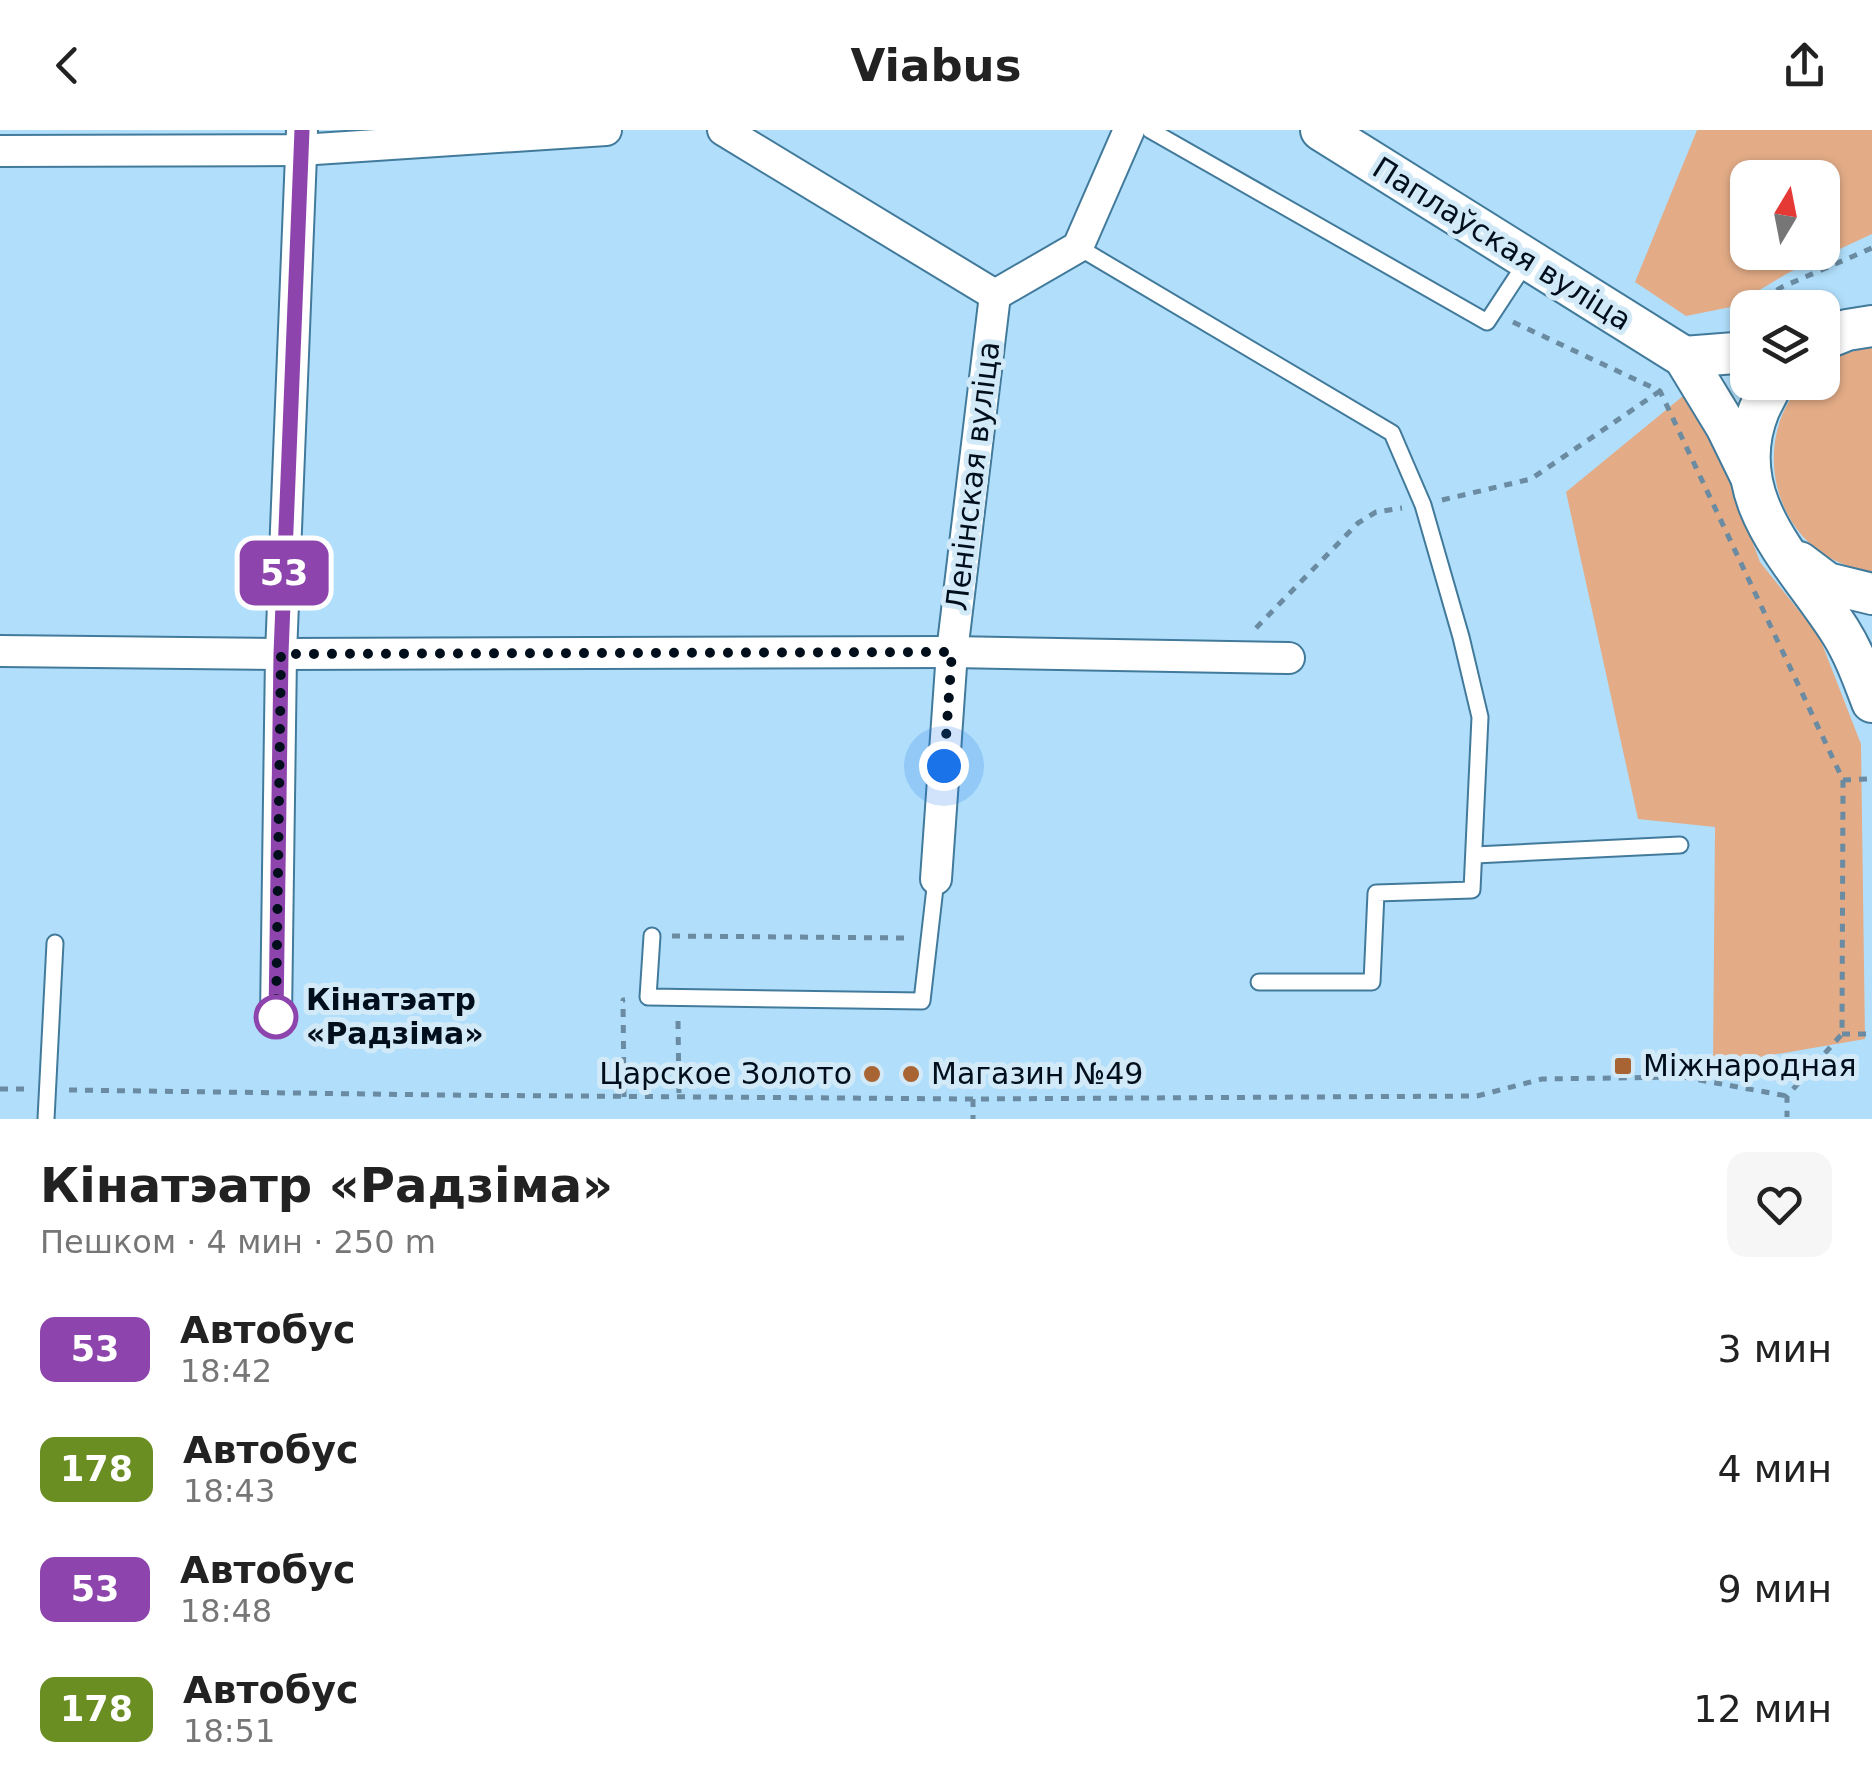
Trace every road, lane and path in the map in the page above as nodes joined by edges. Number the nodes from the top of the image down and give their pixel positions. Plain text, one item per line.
1 (606, 130) edge
2 (723, 130) edge
3 (1129, 130) edge
4 (1150, 130) edge
5 (1321, 130) edge
6 (301, 140) edge
7 (0, 151) edge
8 (1078, 246) junction
9 (1872, 248) edge
10 (1527, 260) junction
11 (1777, 290) edge
12 (996, 295) junction
13 (1493, 312) junction
14 (1872, 326) edge
15 (1840, 333) edge
16 (1730, 354) edge
17 (1684, 358) junction
18 (1660, 391) junction
19 (1764, 400) edge
20 (1750, 475) junction
21 (1422, 504) junction
22 (1787, 554) junction
23 (1872, 594) edge
24 (0, 651) edge
25 (952, 652) junction
26 (281, 654) junction
27 (1222, 656) junction
28 (1289, 658) dead end
29 (1872, 702) edge
30 (1867, 779) dead end
31 (1844, 780) junction
32 (1680, 845) dead end
33 (1475, 854) junction
34 (936, 879) joint
35 (652, 936) joint
36 (929, 938) junction
37 (55, 943) dead end
38 (1259, 982) dead end
39 (648, 997) junction
40 (678, 998) junction
41 (276, 1017) dead end
42 (1842, 1034) junction
43 (1868, 1034) dead end
44 (0, 1089) edge
45 (48, 1089) junction
46 (1788, 1096) junction
47 (624, 1097) junction
48 (679, 1097) junction
49 (973, 1099) junction
50 (1788, 1117) edge
51 (46, 1119) edge
52 (973, 1119) edge

1 - 6 street
2 - 12 street
3 - 8 street
4 - 13 lane
5 - 10 street, Паплаўская вуліца
6 - 7 street
6 - 26 street
8 - 12 street
8 - 21 lane
9 - 11 path
10 - 13 lane
10 - 17 street, Паплаўская вуліца
12 - 25 street, Ленінская вуліца
13 - 18 path
14 - 15 street
16 - 17 street
17 - 20 street, Паплаўская вуліца
18 - 21 path
18 - 31 path
19 - 20 street
20 - 22 street
21 - 27 path
21 - 33 lane
22 - 23 street
22 - 29 street
24 - 26 street
25 - 26 street
25 - 27 street
25 - 34 street, Ленінская вуліца
26 - 41 street
27 - 28 street
30 - 31 path
31 - 42 path
32 - 33 lane
33 - 38 lane
34 - 36 lane
35 - 36 path
35 - 39 lane
36 - 40 lane
37 - 45 lane
39 - 40 lane
39 - 47 path
40 - 48 path
42 - 43 path
42 - 46 path
44 - 45 path
45 - 47 path
45 - 51 lane
46 - 49 path
46 - 50 path
47 - 48 path
48 - 49 path
49 - 52 path

